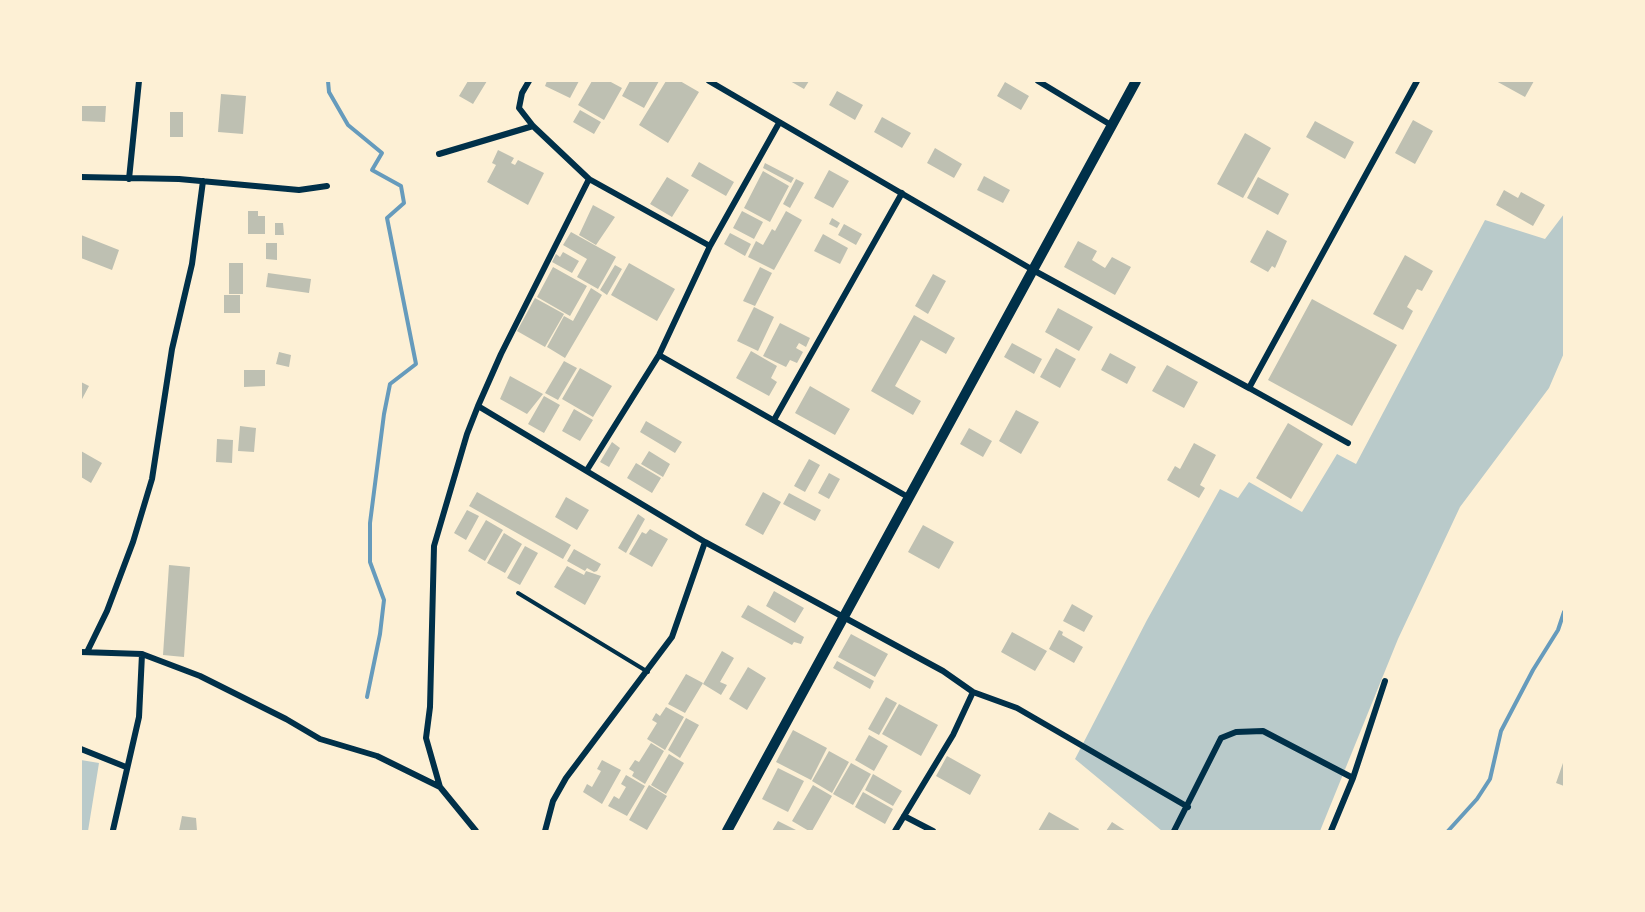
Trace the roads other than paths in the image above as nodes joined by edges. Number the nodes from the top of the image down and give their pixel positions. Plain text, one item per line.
1 (139, 81) edge
2 (529, 81) edge
3 (709, 81) edge
4 (1038, 81) edge
5 (1136, 81) edge
6 (1417, 81) edge
7 (779, 123) junction
8 (1111, 125) junction
9 (533, 126) junction
10 (439, 154) dead end
11 (81, 177) edge
12 (129, 179) junction
13 (589, 179) junction
14 (203, 182) junction
15 (327, 186) dead end
16 (902, 194) junction
17 (710, 246) junction
18 (1034, 270) junction
19 (660, 355) junction
20 (1249, 388) junction
21 (478, 406) junction
22 (774, 420) junction
23 (1348, 443) dead end
24 (587, 470) junction
25 (908, 497) junction
26 (705, 542) junction
27 (518, 593) dead end
28 (842, 618) junction
29 (84, 652) edge
30 (142, 654) junction
31 (648, 672) junction
32 (1385, 681) dead end
33 (973, 692) junction
34 (81, 749) edge
35 (126, 767) junction
36 (1353, 778) junction
37 (440, 788) junction
38 (1188, 807) junction
39 (904, 816) junction
40 (112, 830) edge
41 (476, 831) edge
42 (545, 831) edge
43 (728, 831) edge
44 (895, 831) edge
45 (933, 831) edge
46 (1174, 831) edge
47 (1331, 831) edge

1 - 12 street
2 - 9 street
3 - 7 street
4 - 8 street
5 - 8 street
6 - 20 street
7 - 16 street
7 - 17 street
8 - 18 street
9 - 10 street
9 - 13 street
11 - 12 street
12 - 14 street
13 - 17 street
13 - 21 street
14 - 15 street
14 - 29 street
16 - 18 street
16 - 22 street
17 - 19 street
18 - 20 street
18 - 25 street
19 - 22 street
19 - 24 street
20 - 23 street
21 - 24 street
21 - 37 street
22 - 25 street
24 - 26 street
25 - 28 street
26 - 28 street
26 - 31 street
27 - 31 lane
28 - 33 street
28 - 43 street
29 - 30 street
30 - 35 street
30 - 37 street
31 - 42 street
32 - 36 street
33 - 38 street
33 - 39 street
34 - 35 street
35 - 40 street
36 - 38 street
36 - 47 street
37 - 41 street
38 - 46 street
39 - 44 street
39 - 45 street

